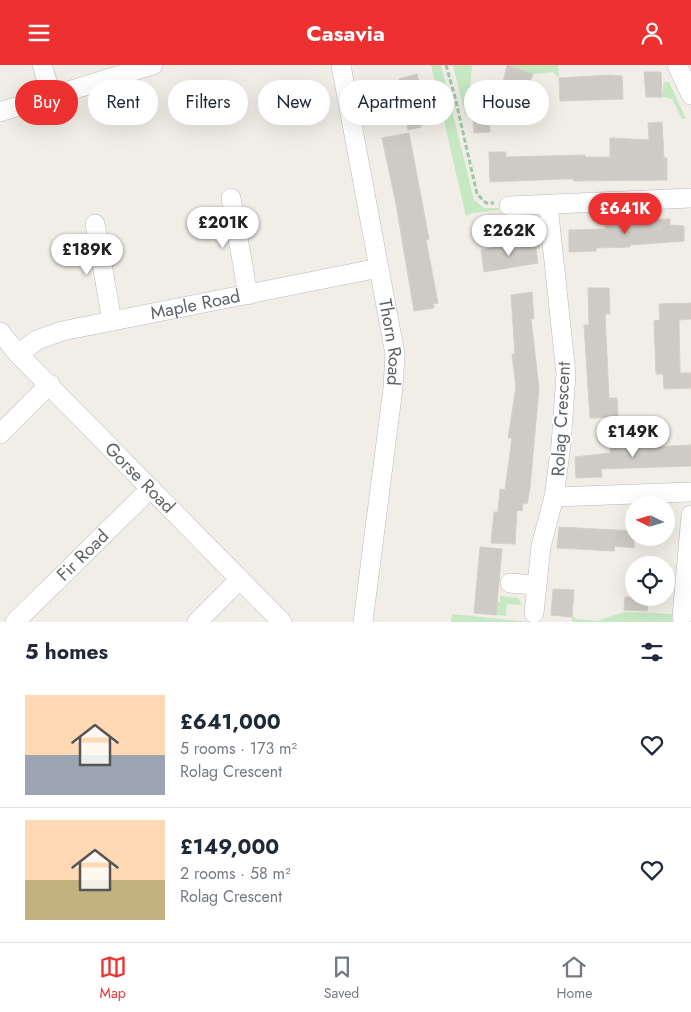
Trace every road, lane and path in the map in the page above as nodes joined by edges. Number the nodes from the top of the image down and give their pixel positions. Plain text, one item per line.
1 (42, 65) edge
2 (153, 65) edge
3 (341, 65) edge
4 (446, 65) edge
5 (677, 65) edge
6 (47, 80) edge
7 (690, 88) edge
8 (78, 89) edge
9 (15, 108) edge
10 (0, 112) edge
11 (231, 198) dead end
12 (691, 198) edge
13 (548, 205) junction
14 (509, 206) joint
15 (94, 224) dead end
16 (379, 268) junction
17 (248, 295) junction
18 (112, 321) junction
19 (0, 332) edge
20 (18, 353) junction
21 (50, 384) junction
22 (0, 434) edge
23 (151, 488) junction
24 (691, 492) edge
25 (554, 497) junction
26 (691, 515) edge
27 (240, 579) junction
28 (510, 583) dead end
29 (536, 585) junction
30 (675, 587) edge
31 (534, 613) dead end
32 (682, 617) dead end
33 (15, 622) edge
34 (197, 622) edge
35 (282, 622) edge
36 (363, 622) edge

1 - 6 street
2 - 8 street
3 - 16 street, Thorn Road
4 - 14 path
5 - 7 street
9 - 10 street
11 - 17 street
12 - 13 street
13 - 14 street
13 - 25 street, Rolag Crescent
15 - 18 street
16 - 17 street, Maple Road
16 - 36 street, Thorn Road
17 - 18 street, Maple Road
18 - 20 street, Maple Road
19 - 20 street, Gorse Road
20 - 21 street, Gorse Road
21 - 22 street
21 - 23 street, Gorse Road
23 - 27 street, Gorse Road
23 - 33 street, Fir Road
24 - 25 street, Rolag Crescent
25 - 29 street
26 - 30 street
27 - 34 street
27 - 35 street, Gorse Road
28 - 29 street
29 - 31 street
30 - 32 street

